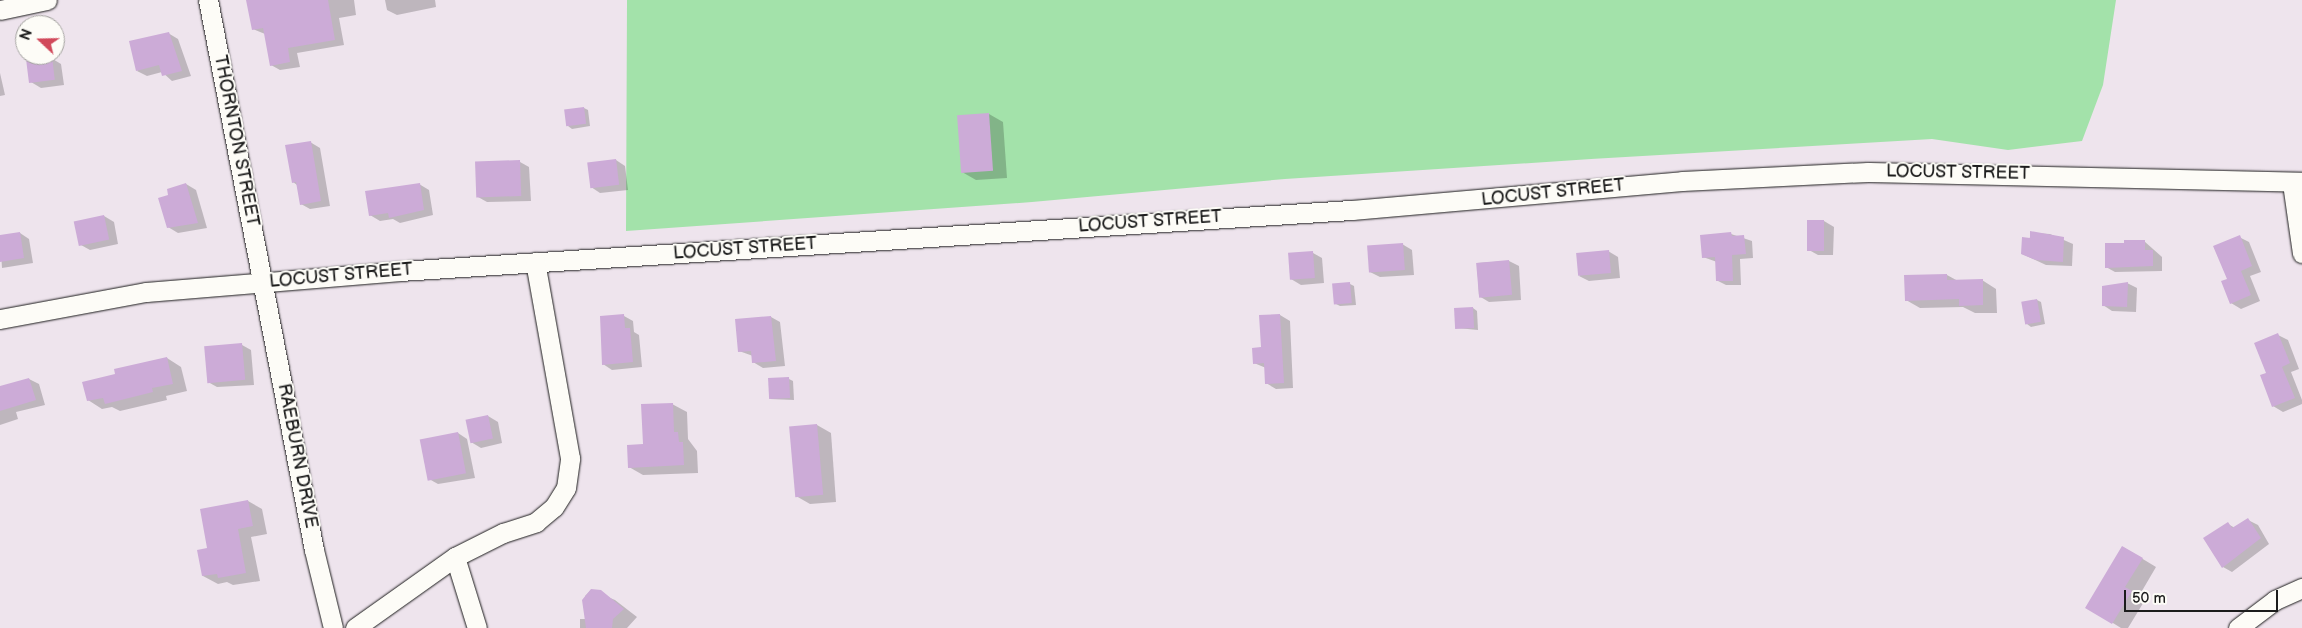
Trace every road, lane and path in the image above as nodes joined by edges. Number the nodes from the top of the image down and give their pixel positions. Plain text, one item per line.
1 (47, 0) edge
2 (208, 0) edge
3 (0, 10) edge
4 (2297, 183) edge
5 (2302, 253) edge
6 (535, 262) junction
7 (264, 282) junction
8 (0, 319) edge
9 (455, 557) junction
10 (2302, 588) edge
11 (333, 628) edge
12 (355, 628) edge
13 (477, 628) edge
14 (2238, 628) edge

1 - 3 street
2 - 7 street, THORNTON STREET
4 - 5 street
4 - 6 street, LOCUST STREET
6 - 7 street, LOCUST STREET
6 - 9 street
7 - 8 street, LOCUST STREET
7 - 11 street, RAEBURN DRIVE
9 - 12 street
9 - 13 street
10 - 14 street

